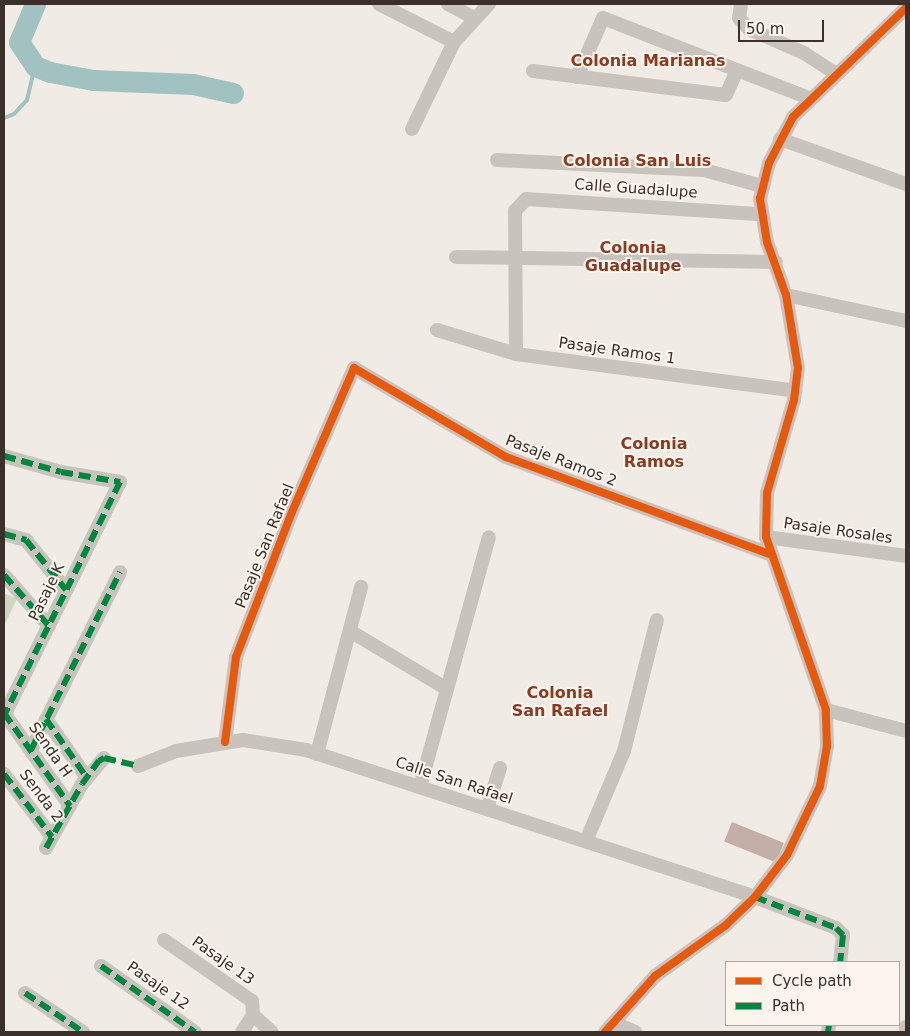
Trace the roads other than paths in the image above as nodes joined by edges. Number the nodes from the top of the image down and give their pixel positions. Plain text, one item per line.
1 (379, 4) edge
2 (448, 4) edge
3 (489, 4) edge
4 (741, 4) edge
5 (906, 8) edge
6 (474, 18) junction
7 (454, 42) junction
8 (737, 70) junction
9 (533, 71) dead end
10 (835, 73) junction
11 (577, 77) junction
12 (810, 98) junction
13 (412, 129) dead end
14 (780, 139) junction
15 (497, 160) dead end
16 (906, 184) edge
17 (762, 186) junction
18 (761, 214) junction
19 (456, 257) dead end
20 (516, 258) junction
21 (776, 262) junction
22 (786, 295) junction
23 (906, 321) edge
24 (437, 330) dead end
25 (516, 354) junction
26 (354, 368) joint
27 (796, 391) junction
28 (4, 456) edge
29 (4, 534) edge
30 (489, 537) dead end
31 (766, 537) junction
32 (769, 554) junction
33 (906, 556) edge
34 (120, 572) dead end
35 (6, 575) edge
36 (361, 587) dead end
37 (66, 590) junction
38 (657, 620) dead end
39 (48, 626) junction
40 (350, 631) junction
41 (447, 689) junction
42 (826, 710) junction
43 (4, 714) edge
44 (46, 719) junction
45 (906, 731) edge
46 (225, 742) junction
47 (31, 750) junction
48 (317, 754) junction
49 (104, 758) dead end
50 (138, 766) dead end
51 (500, 768) dead end
52 (4, 774) edge
53 (87, 778) junction
54 (420, 787) junction
55 (70, 806) junction
56 (487, 809) junction
57 (586, 842) junction
58 (755, 897) junction
59 (164, 940) dead end
60 (840, 961) edge
61 (101, 966) dead end
62 (25, 993) dead end
63 (253, 1015) junction
64 (906, 1027) edge
65 (609, 1028) edge
66 (83, 1032) edge
67 (195, 1032) edge
68 (242, 1032) edge
69 (272, 1032) edge
70 (635, 1032) edge
71 (906, 1032) edge

1 - 7 street
2 - 6 street
3 - 6 street
4 - 10 street
5 - 10 street
6 - 7 street
7 - 13 street
8 - 11 street
8 - 11 street
8 - 12 street
9 - 11 street
10 - 12 street
12 - 14 street
14 - 16 street
14 - 17 street
15 - 17 street
17 - 18 street
18 - 20 street, Calle Guadalupe
18 - 21 street
19 - 20 street
20 - 21 street
20 - 25 street
21 - 22 street
22 - 23 street
22 - 27 street
24 - 25 street, Pasaje Ramos 1
25 - 27 street, Pasaje Ramos 1
26 - 32 street, Pasaje Ramos 2
26 - 46 street, Pasaje San Rafael
27 - 31 street
28 - 37 street, Pasaje K
29 - 37 street
30 - 41 street
31 - 32 street
31 - 33 street, Pasaje Rosales
32 - 42 street
34 - 44 street
35 - 39 street
36 - 40 street
37 - 39 street, Pasaje K
38 - 57 street
39 - 43 street, Pasaje K
40 - 41 street
40 - 48 street
41 - 54 street
42 - 45 street
42 - 58 street
43 - 47 street, Senda H
44 - 47 street
44 - 53 street
46 - 48 street, Calle San Rafael
46 - 50 street, Calle San Rafael
47 - 55 street, Senda H
48 - 54 street, Calle San Rafael
49 - 53 street
51 - 56 street
52 - 55 street, Senda 2
53 - 55 street
54 - 56 street, Calle San Rafael
56 - 57 street, Calle San Rafael
57 - 58 street, Calle San Rafael
58 - 60 street, Calle San Rafael
58 - 65 street
59 - 63 street, Pasaje 13
61 - 67 street, Pasaje 12
62 - 66 street
63 - 68 street
63 - 69 street
64 - 71 street
65 - 70 street

